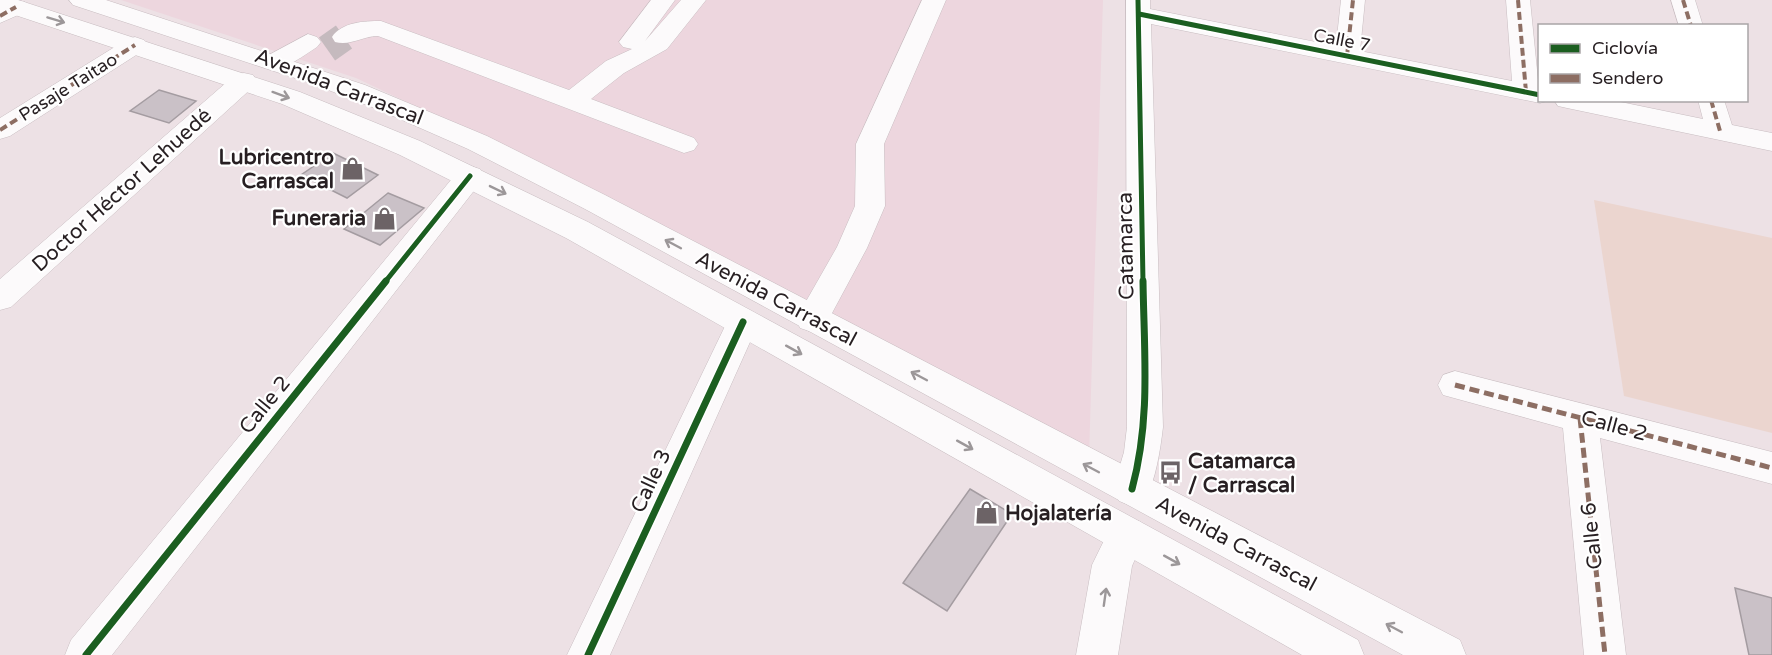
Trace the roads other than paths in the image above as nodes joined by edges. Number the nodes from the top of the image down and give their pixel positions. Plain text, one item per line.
1 (81, 0) edge
2 (663, 0) edge
3 (694, 0) edge
4 (934, 0) edge
5 (1353, 0) edge
6 (1518, 0) edge
7 (1683, 0) edge
8 (1139, 7) edge
9 (5, 9) edge
10 (1690, 24) edge
11 (135, 45) junction
12 (314, 49) junction
13 (1347, 56) junction
14 (615, 67) junction
15 (244, 81) junction
16 (1533, 94) edge
17 (572, 100) junction
18 (1577, 102) edge
19 (1713, 102) edge
20 (0, 130) edge
21 (1720, 131) junction
22 (1772, 142) edge
23 (684, 144) dead end
24 (470, 176) junction
25 (0, 298) edge
26 (812, 319) junction
27 (743, 322) junction
28 (1455, 385) dead end
29 (1580, 418) junction
30 (1772, 468) edge
31 (1132, 489) junction
32 (1127, 535) junction
33 (86, 655) edge
34 (588, 655) edge
35 (1097, 655) edge
36 (1343, 655) edge
37 (1445, 655) edge
38 (1605, 655) edge

1 - 12 street, Avenida Carrascal
2 - 14 street
3 - 14 street
4 - 26 street
5 - 13 street
6 - 16 street
7 - 10 street
8 - 13 street, Calle 7
8 - 31 street, Catamarca
9 -> 11 street, Avenida Carrascal
11 - 15 street, Avenida Carrascal
11 - 20 street, Pasaje Taitao
12 - 17 street
26 -> 12 street, Avenida Carrascal
13 - 16 street, Calle 7
14 - 17 street
15 -> 24 street, Avenida Carrascal
15 - 25 street, Doctor Héctor Lehuedé
17 - 23 street
18 - 21 street
19 - 21 street
21 - 22 street
24 -> 27 street, Avenida Carrascal
24 - 33 street, Calle 2
31 -> 26 street, Avenida Carrascal
27 -> 32 street, Avenida Carrascal
27 - 34 street, Calle 3
28 - 29 street, Calle 2
29 - 30 street, Calle 2
29 - 38 street, Calle 6
37 -> 31 street, Avenida Carrascal
35 -> 32 street
32 -> 36 street, Avenida Carrascal

